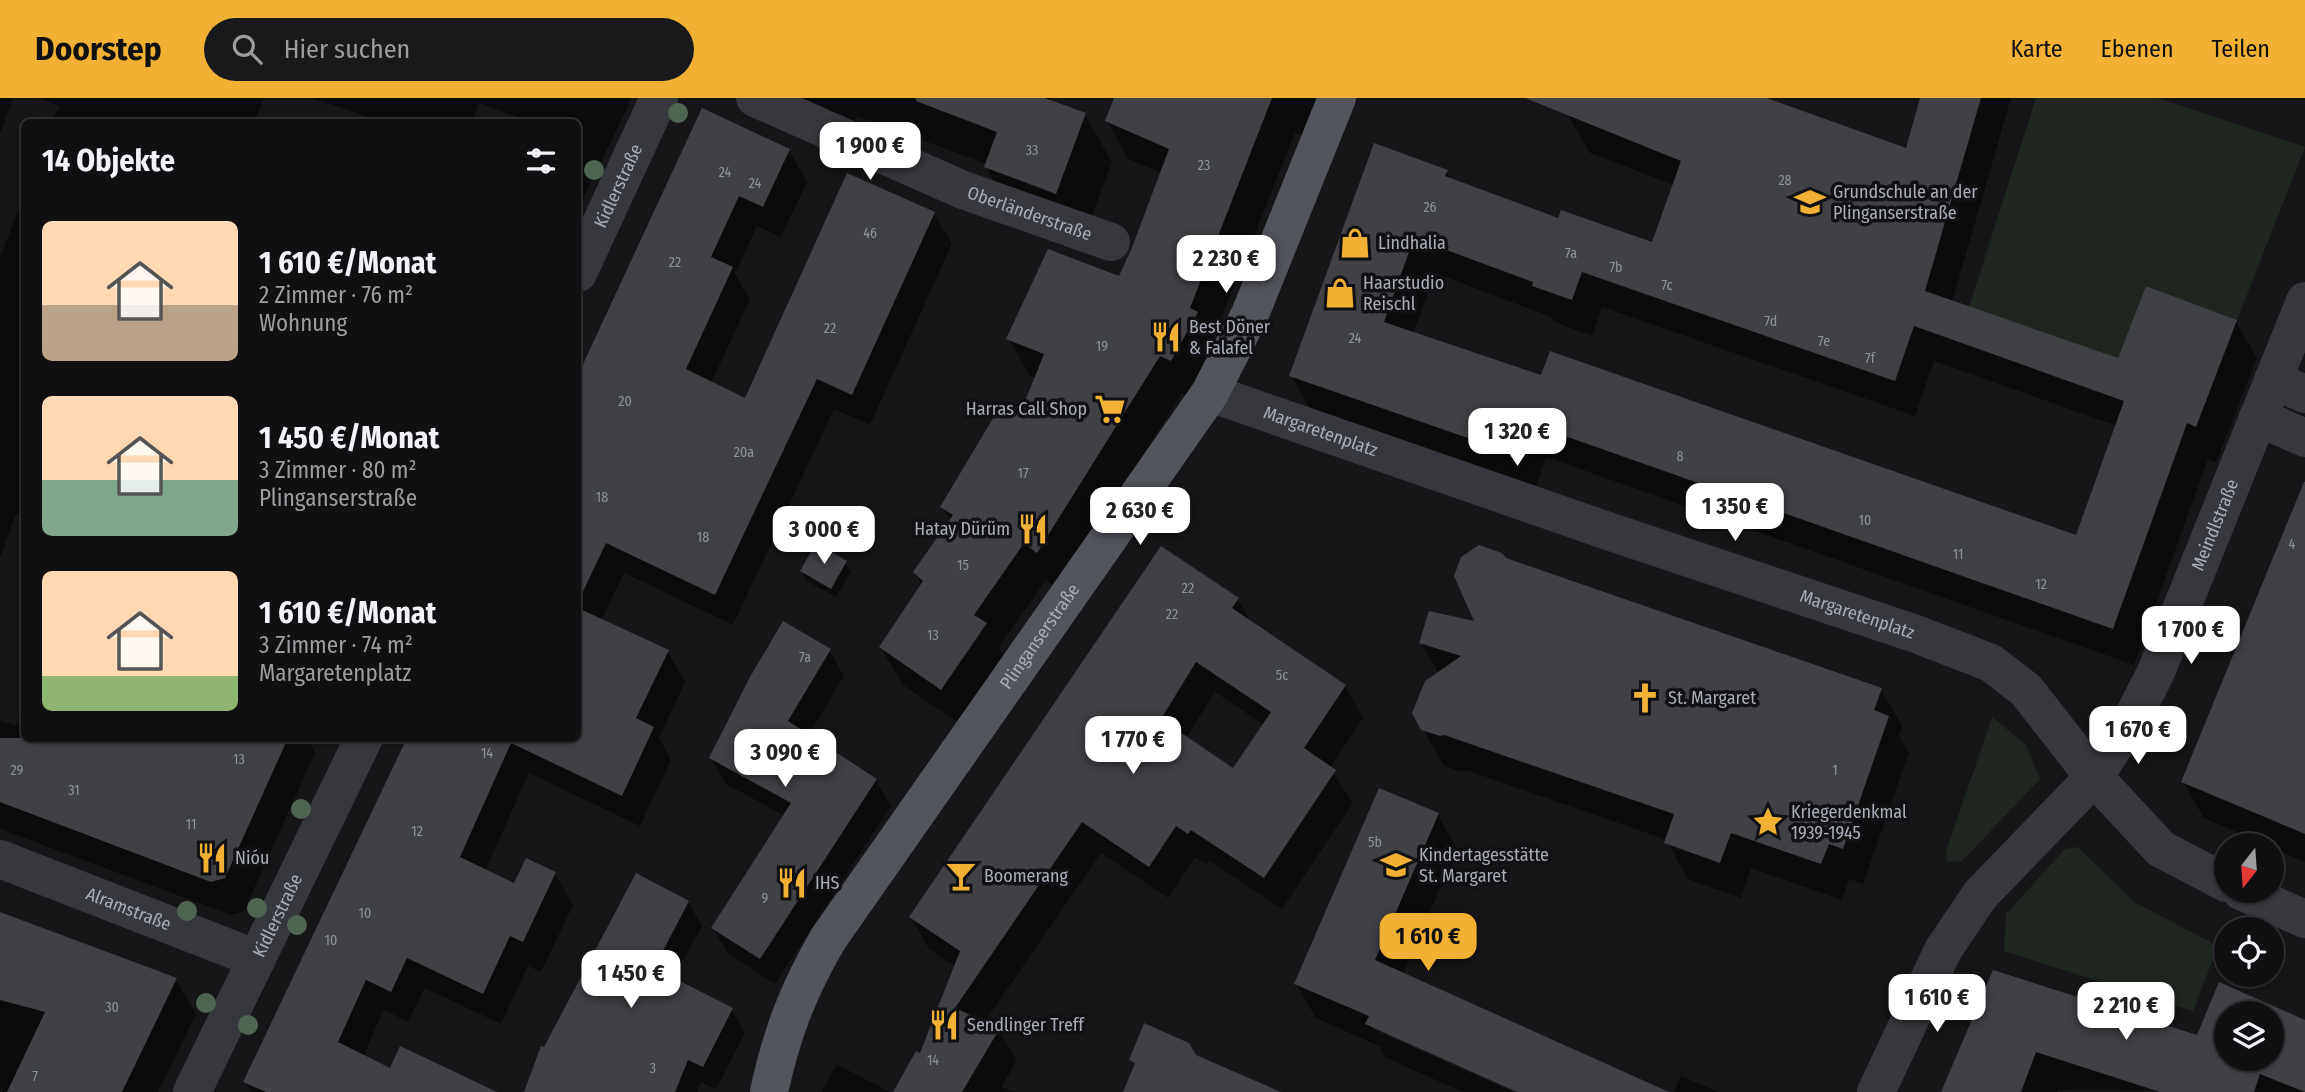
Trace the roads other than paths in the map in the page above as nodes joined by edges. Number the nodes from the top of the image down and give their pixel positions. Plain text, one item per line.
1 (659, 98) edge
2 (755, 98) edge
3 (1338, 98) edge
4 (1111, 242) dead end
5 (581, 267) edge
6 (2305, 300) edge
7 (2289, 387) edge
8 (1210, 393) junction
9 (2258, 417) junction
10 (2305, 438) edge
11 (361, 742) edge
12 (2094, 778) junction
13 (0, 859) edge
14 (2214, 877) edge
15 (2268, 903) edge
16 (2305, 919) edge
17 (257, 958) junction
18 (192, 1092) edge
19 (769, 1092) edge
20 (1876, 1092) edge

1 - 5 street, Kidlerstraße
2 - 4 street, Oberländerstraße
3 - 8 main road, Plinganserstraße
6 - 7 street, Meindlstraße
7 - 9 street, Meindlstraße
8 - 12 street, Margaretenplatz
8 - 19 main road, Plinganserstraße
9 - 10 street
9 - 12 street, Meindlstraße
11 - 17 street, Kidlerstraße
12 - 14 street, Margaretenplatz
12 - 20 street
13 - 17 street, Alramstraße
15 - 16 street
17 - 18 street, Kidlerstraße

